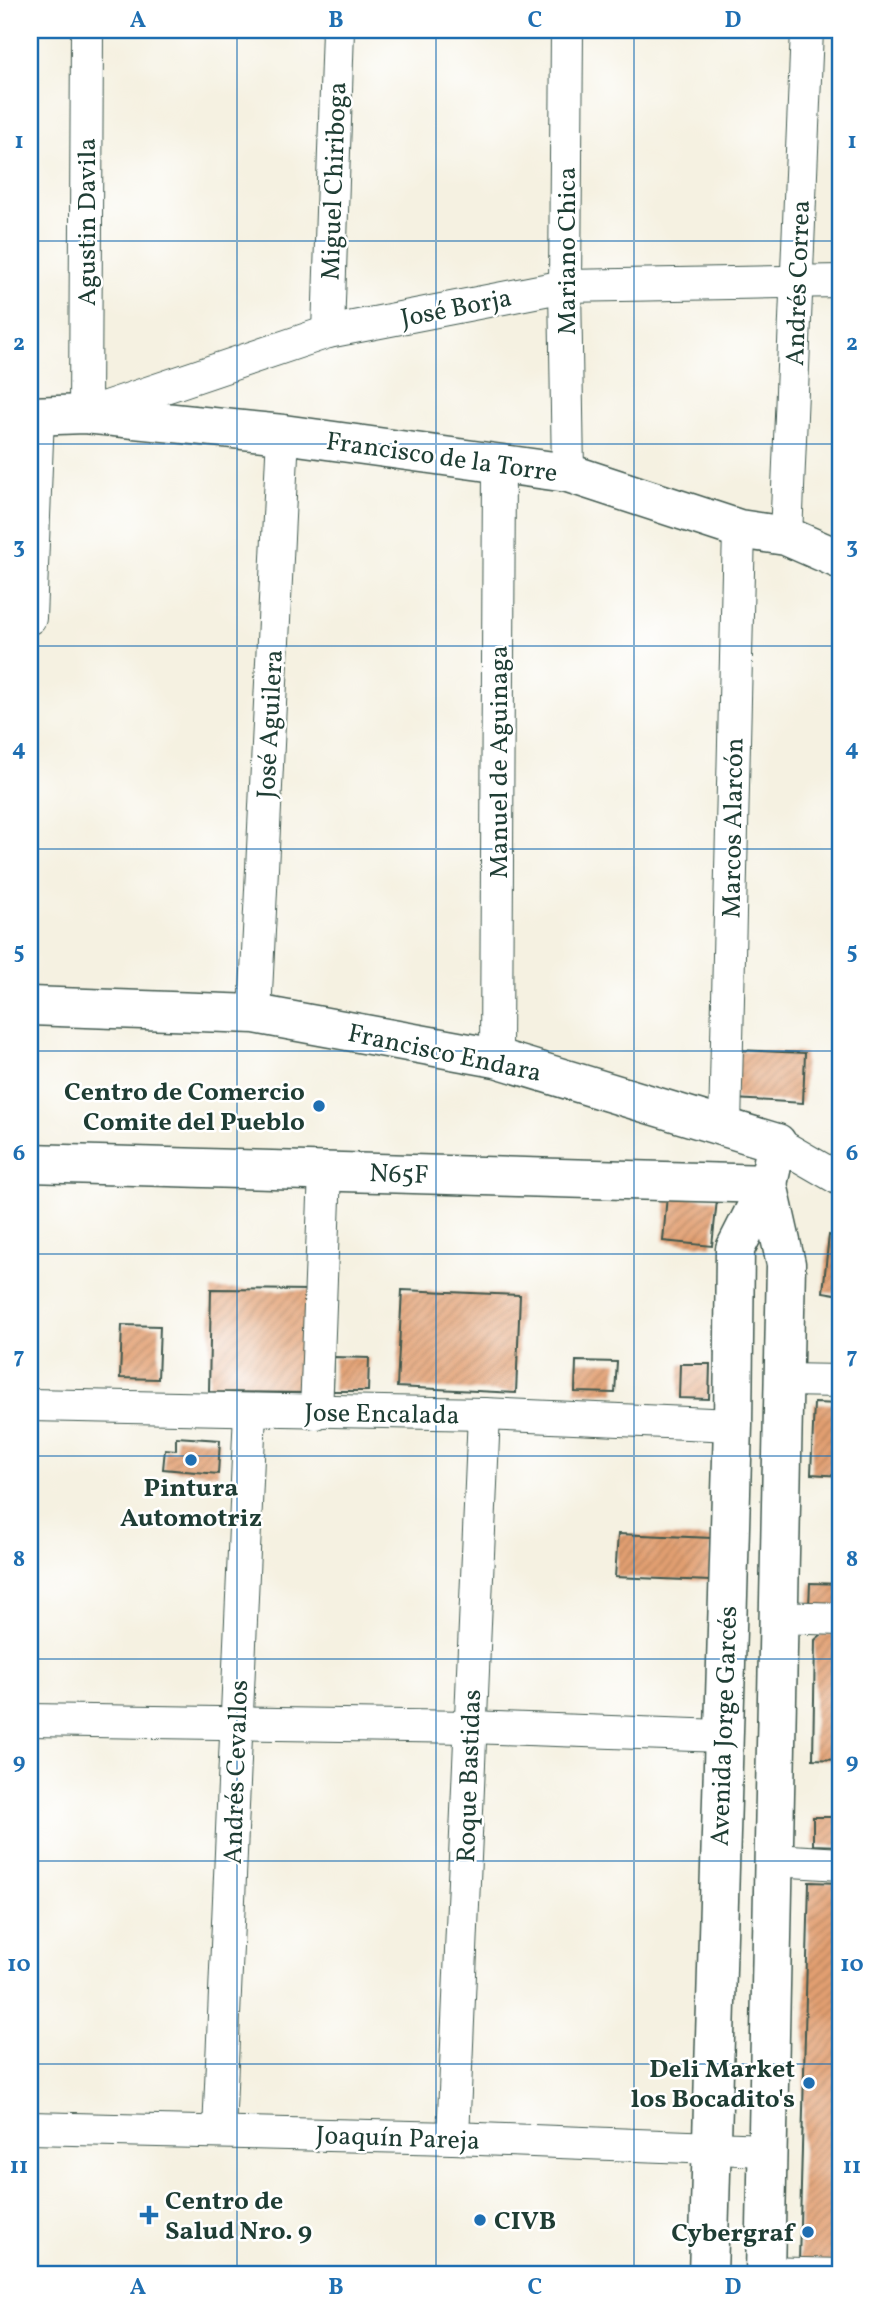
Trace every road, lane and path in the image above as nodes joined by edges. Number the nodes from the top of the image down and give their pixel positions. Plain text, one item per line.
1 (87, 30) edge
2 (338, 30) edge
3 (567, 30) edge
4 (807, 30) edge
5 (798, 281) junction
6 (841, 281) edge
7 (565, 286) junction
8 (328, 331) junction
9 (85, 414) junction
10 (34, 416) edge
11 (283, 434) junction
12 (499, 466) junction
13 (568, 473) junction
14 (739, 529) junction
15 (786, 536) junction
16 (841, 560) edge
17 (30, 618) edge
18 (30, 1006) edge
19 (255, 1014) junction
20 (496, 1058) junction
21 (725, 1127) junction
22 (777, 1143) junction
23 (30, 1163) edge
24 (326, 1171) junction
25 (841, 1180) edge
26 (768, 1184) junction
27 (785, 1380) junction
28 (841, 1381) edge
29 (30, 1405) edge
30 (250, 1411) junction
31 (316, 1413) junction
32 (484, 1414) junction
33 (733, 1425) junction
34 (779, 1618) junction
35 (841, 1619) edge
36 (30, 1720) edge
37 (237, 1725) junction
38 (470, 1727) junction
39 (722, 1736) junction
40 (774, 1860) junction
41 (841, 1864) edge
42 (30, 2128) edge
43 (219, 2132) junction
44 (453, 2138) junction
45 (710, 2149) junction
46 (766, 2150) junction
47 (765, 2274) edge
48 (708, 2275) edge
49 (841, 2275) edge

1 - 9 street, Agustin Davila
2 - 8 street, Miguel Chiriboga
3 - 7 street, Mariano Chica
4 - 5 street, Andrés Correa
5 - 6 street, José Borja
5 - 7 street, José Borja
5 - 15 street, Andrés Correa
7 - 8 street, José Borja
7 - 13 street, Mariano Chica
8 - 9 street, José Borja
9 - 10 street, Francisco de la Torre
9 - 11 street, Francisco de la Torre
10 - 17 street
11 - 12 street, Francisco de la Torre
11 - 19 street, José Aguilera
12 - 13 street, Francisco de la Torre
12 - 20 street, Manuel de Aguinaga
13 - 14 street, Francisco de la Torre
14 - 15 street, Francisco de la Torre
14 - 21 street, Marcos Alarcón
15 - 16 street, Francisco de la Torre
18 - 19 street, Francisco Endara
19 - 20 street, Francisco Endara
20 - 21 street, Francisco Endara
21 - 22 street, Francisco Endara
22 - 25 street, Francisco Endara
22 - 26 street, Avenida Jorge Garcés
23 - 24 street, N65F
24 - 26 street, N65F
24 - 31 street
26 - 27 street, Avenida Jorge Garcés
26 - 33 street, Avenida Jorge Garcés
27 - 28 street
27 - 34 street, Avenida Jorge Garcés
29 - 30 street, Jose Encalada
30 - 31 street, Jose Encalada
30 - 37 street, Andrés Cevallos
31 - 32 street, Jose Encalada
32 - 33 street, Jose Encalada
32 - 38 street, Roque Bastidas
33 - 39 street, Avenida Jorge Garcés
34 - 35 street
34 - 40 street, Avenida Jorge Garcés
36 - 37 street
37 - 38 street
37 - 43 street, Andrés Cevallos
38 - 39 street
38 - 44 street, Roque Bastidas
39 - 45 street, Avenida Jorge Garcés
40 - 41 street
40 - 46 street, Avenida Jorge Garcés
42 - 43 street, Joaquín Pareja
43 - 44 street, Joaquín Pareja
44 - 45 street, Joaquín Pareja
45 - 46 street, Joaquín Pareja
45 - 48 street, Avenida Jorge Garcés
46 - 47 street, Avenida Jorge Garcés
47 - 49 street

